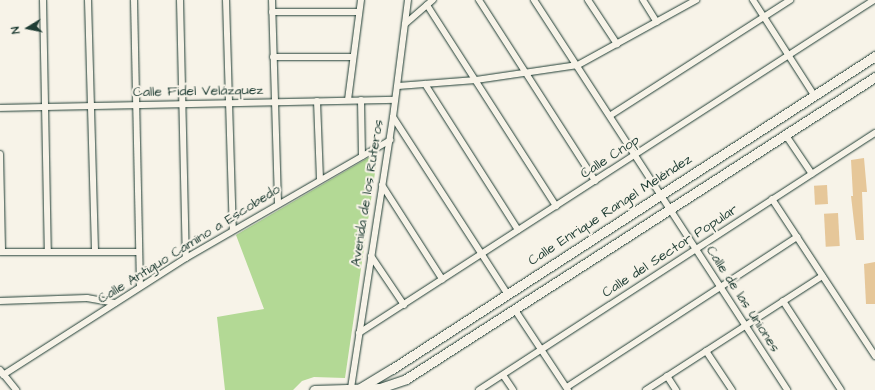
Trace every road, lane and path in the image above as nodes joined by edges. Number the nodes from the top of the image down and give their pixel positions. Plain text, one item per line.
1 (43, 0) edge
2 (88, 0) edge
3 (134, 0) edge
4 (180, 0) edge
5 (226, 0) edge
6 (272, 0) edge
7 (361, 0) edge
8 (408, 0) edge
9 (434, 0) edge
10 (479, 0) edge
11 (534, 0) edge
12 (588, 0) edge
13 (643, 0) edge
14 (696, 0) edge
15 (753, 0) edge
16 (790, 0) edge
17 (874, 0) edge
18 (428, 5) junction
19 (272, 12) junction
20 (359, 12) junction
21 (765, 17) junction
22 (657, 22) junction
23 (405, 24) junction
24 (617, 44) junction
25 (789, 55) junction
26 (273, 56) junction
27 (875, 56) edge
28 (353, 57) junction
29 (578, 65) junction
30 (526, 73) junction
31 (875, 77) edge
32 (476, 80) junction
33 (425, 84) junction
34 (398, 86) junction
35 (814, 95) junction
36 (348, 100) junction
37 (361, 100) junction
38 (395, 100) junction
39 (316, 101) junction
40 (228, 102) junction
41 (274, 102) junction
42 (135, 104) junction
43 (181, 104) junction
44 (91, 106) junction
45 (46, 107) junction
46 (0, 108) edge
47 (610, 115) junction
48 (393, 117) junction
49 (875, 133) edge
50 (785, 134) junction
51 (390, 140) junction
52 (0, 154) edge
53 (636, 155) junction
54 (362, 156) junction
55 (812, 174) junction
56 (320, 179) junction
57 (595, 181) junction
58 (382, 185) junction
59 (661, 195) junction
60 (772, 200) junction
61 (278, 203) junction
62 (556, 206) junction
63 (670, 209) junction
64 (233, 230) junction
65 (518, 230) junction
66 (797, 237) junction
67 (696, 248) junction
68 (1, 252) edge
69 (48, 252) junction
70 (95, 252) junction
71 (138, 252) junction
72 (480, 255) junction
73 (371, 256) junction
74 (186, 258) junction
75 (822, 276) junction
76 (442, 279) junction
77 (140, 286) junction
78 (720, 287) junction
79 (506, 293) junction
80 (0, 301) edge
81 (783, 301) junction
82 (115, 303) junction
83 (404, 304) junction
84 (515, 310) junction
85 (745, 326) junction
86 (359, 333) junction
87 (541, 349) junction
88 (706, 351) junction
89 (875, 356) edge
90 (392, 369) junction
91 (2, 373) edge
92 (503, 375) junction
93 (667, 376) junction
94 (399, 382) junction
95 (387, 388) edge
96 (568, 388) edge
97 (354, 389) edge
98 (16, 390) edge
99 (314, 390) edge
100 (479, 390) edge
101 (513, 390) edge
102 (646, 390) edge
103 (676, 390) edge
104 (732, 390) edge
105 (787, 390) edge
106 (841, 390) edge

1 - 45 street
2 - 44 street
3 - 42 street
4 - 43 street
5 - 40 street
6 - 19 street
7 - 20 street
8 - 23 street, Avenida de los Ruteros
9 - 18 street
10 - 30 street
11 - 29 street, Calle de las Uniones
12 - 24 street
13 - 22 street
14 - 22 street
15 - 21 street
16 - 21 street
17 - 25 street, Calle Cnop
18 - 23 street
18 - 32 street
19 - 20 street
19 - 26 street
20 - 28 street
21 - 25 street
21 - 47 street
22 - 24 street
23 - 34 street, Avenida de los Ruteros
24 - 29 street
25 - 35 street
25 - 53 street, Calle Cnop
26 - 28 street
26 - 41 street
27 - 35 street, Calle Enrique Rangel Meléndez
28 - 36 street
29 - 30 street
29 - 47 street, Calle de las Uniones
30 - 32 street
30 - 57 street
31 - 50 street, Calle Enrique Rangel Meléndez
32 - 33 street
32 - 62 street
33 - 34 street
33 - 65 street
34 - 38 street, Avenida de los Ruteros
35 - 59 street, Calle Enrique Rangel Meléndez
36 - 37 street, Calle Fidel Velázquez
36 - 39 street, Calle Fidel Velázquez
37 - 38 street, Calle Fidel Velázquez
37 - 54 street
38 - 48 street, Avenida de los Ruteros
39 - 41 street, Calle Fidel Velázquez
39 - 56 street
40 - 41 street, Calle Fidel Velázquez
40 - 43 street, Calle Fidel Velázquez
40 - 64 street
41 - 61 street
42 - 43 street, Calle Fidel Velázquez
42 - 44 street, Calle Fidel Velázquez
42 - 71 street
43 - 74 street
44 - 45 street, Calle Fidel Velázquez
44 - 70 street
45 - 46 street, Calle Fidel Velázquez
45 - 69 street
47 - 53 street, Calle de las Uniones
48 - 51 street, Avenida de los Ruteros
48 - 72 street
49 - 55 street, Calle del Sector Popular
50 - 55 street
50 - 63 street, Calle Enrique Rangel Meléndez
51 - 54 street, Calle Antiguo Camino a Escobedo
51 - 58 street, Avenida de los Ruteros
52 - 68 street
53 - 57 street, Calle Cnop
53 - 59 street, Calle de las Uniones
54 - 56 street, Calle Antiguo Camino a Escobedo
55 - 60 street, Calle del Sector Popular
56 - 61 street, Calle Antiguo Camino a Escobedo
57 - 62 street, Calle Cnop
58 - 73 street, Avenida de los Ruteros
58 - 76 street
59 - 63 street, Calle de las Uniones
59 - 79 street, Calle Enrique Rangel Meléndez
60 - 66 street
60 - 67 street, Calle del Sector Popular
61 - 64 street, Calle Antiguo Camino a Escobedo
62 - 65 street, Calle Cnop
63 - 67 street, Calle de las Uniones
63 - 84 street, Calle Enrique Rangel Meléndez
64 - 74 street, Calle Antiguo Camino a Escobedo
65 - 72 street, Calle Cnop
66 - 75 street
66 - 78 street
67 - 78 street, Calle de las Uniones
67 - 87 street, Calle del Sector Popular
68 - 69 street
69 - 70 street
70 - 71 street
71 - 77 street
72 - 76 street, Calle Cnop
72 - 79 street
73 - 83 street
73 - 86 street, Avenida de los Ruteros
74 - 77 street, Calle Antiguo Camino a Escobedo
75 - 81 street
75 - 89 street
76 - 83 street, Calle Cnop
77 - 82 street, Calle Antiguo Camino a Escobedo
78 - 85 street, Calle de las Uniones
78 - 96 street
79 - 90 street, Calle Enrique Rangel Meléndez
80 - 82 street
81 - 85 street
81 - 106 street
82 - 91 street, Calle Antiguo Camino a Escobedo
83 - 86 street, Calle Cnop
84 - 87 street
84 - 94 street, Calle Enrique Rangel Meléndez
85 - 88 street
85 - 105 street, Calle de las Uniones
86 - 97 street, Avenida de los Ruteros
87 - 92 street, Calle del Sector Popular
87 - 96 street
88 - 93 street
88 - 104 street
90 - 94 street
90 - 97 street, Calle Enrique Rangel Meléndez
91 - 98 street
92 - 100 street, Calle del Sector Popular
92 - 101 street
93 - 102 street
93 - 103 street
94 - 95 street, Calle Enrique Rangel Meléndez
95 - 97 street, Calle Enrique Rangel Meléndez
97 - 99 street, Calle Enrique Rangel Meléndez

